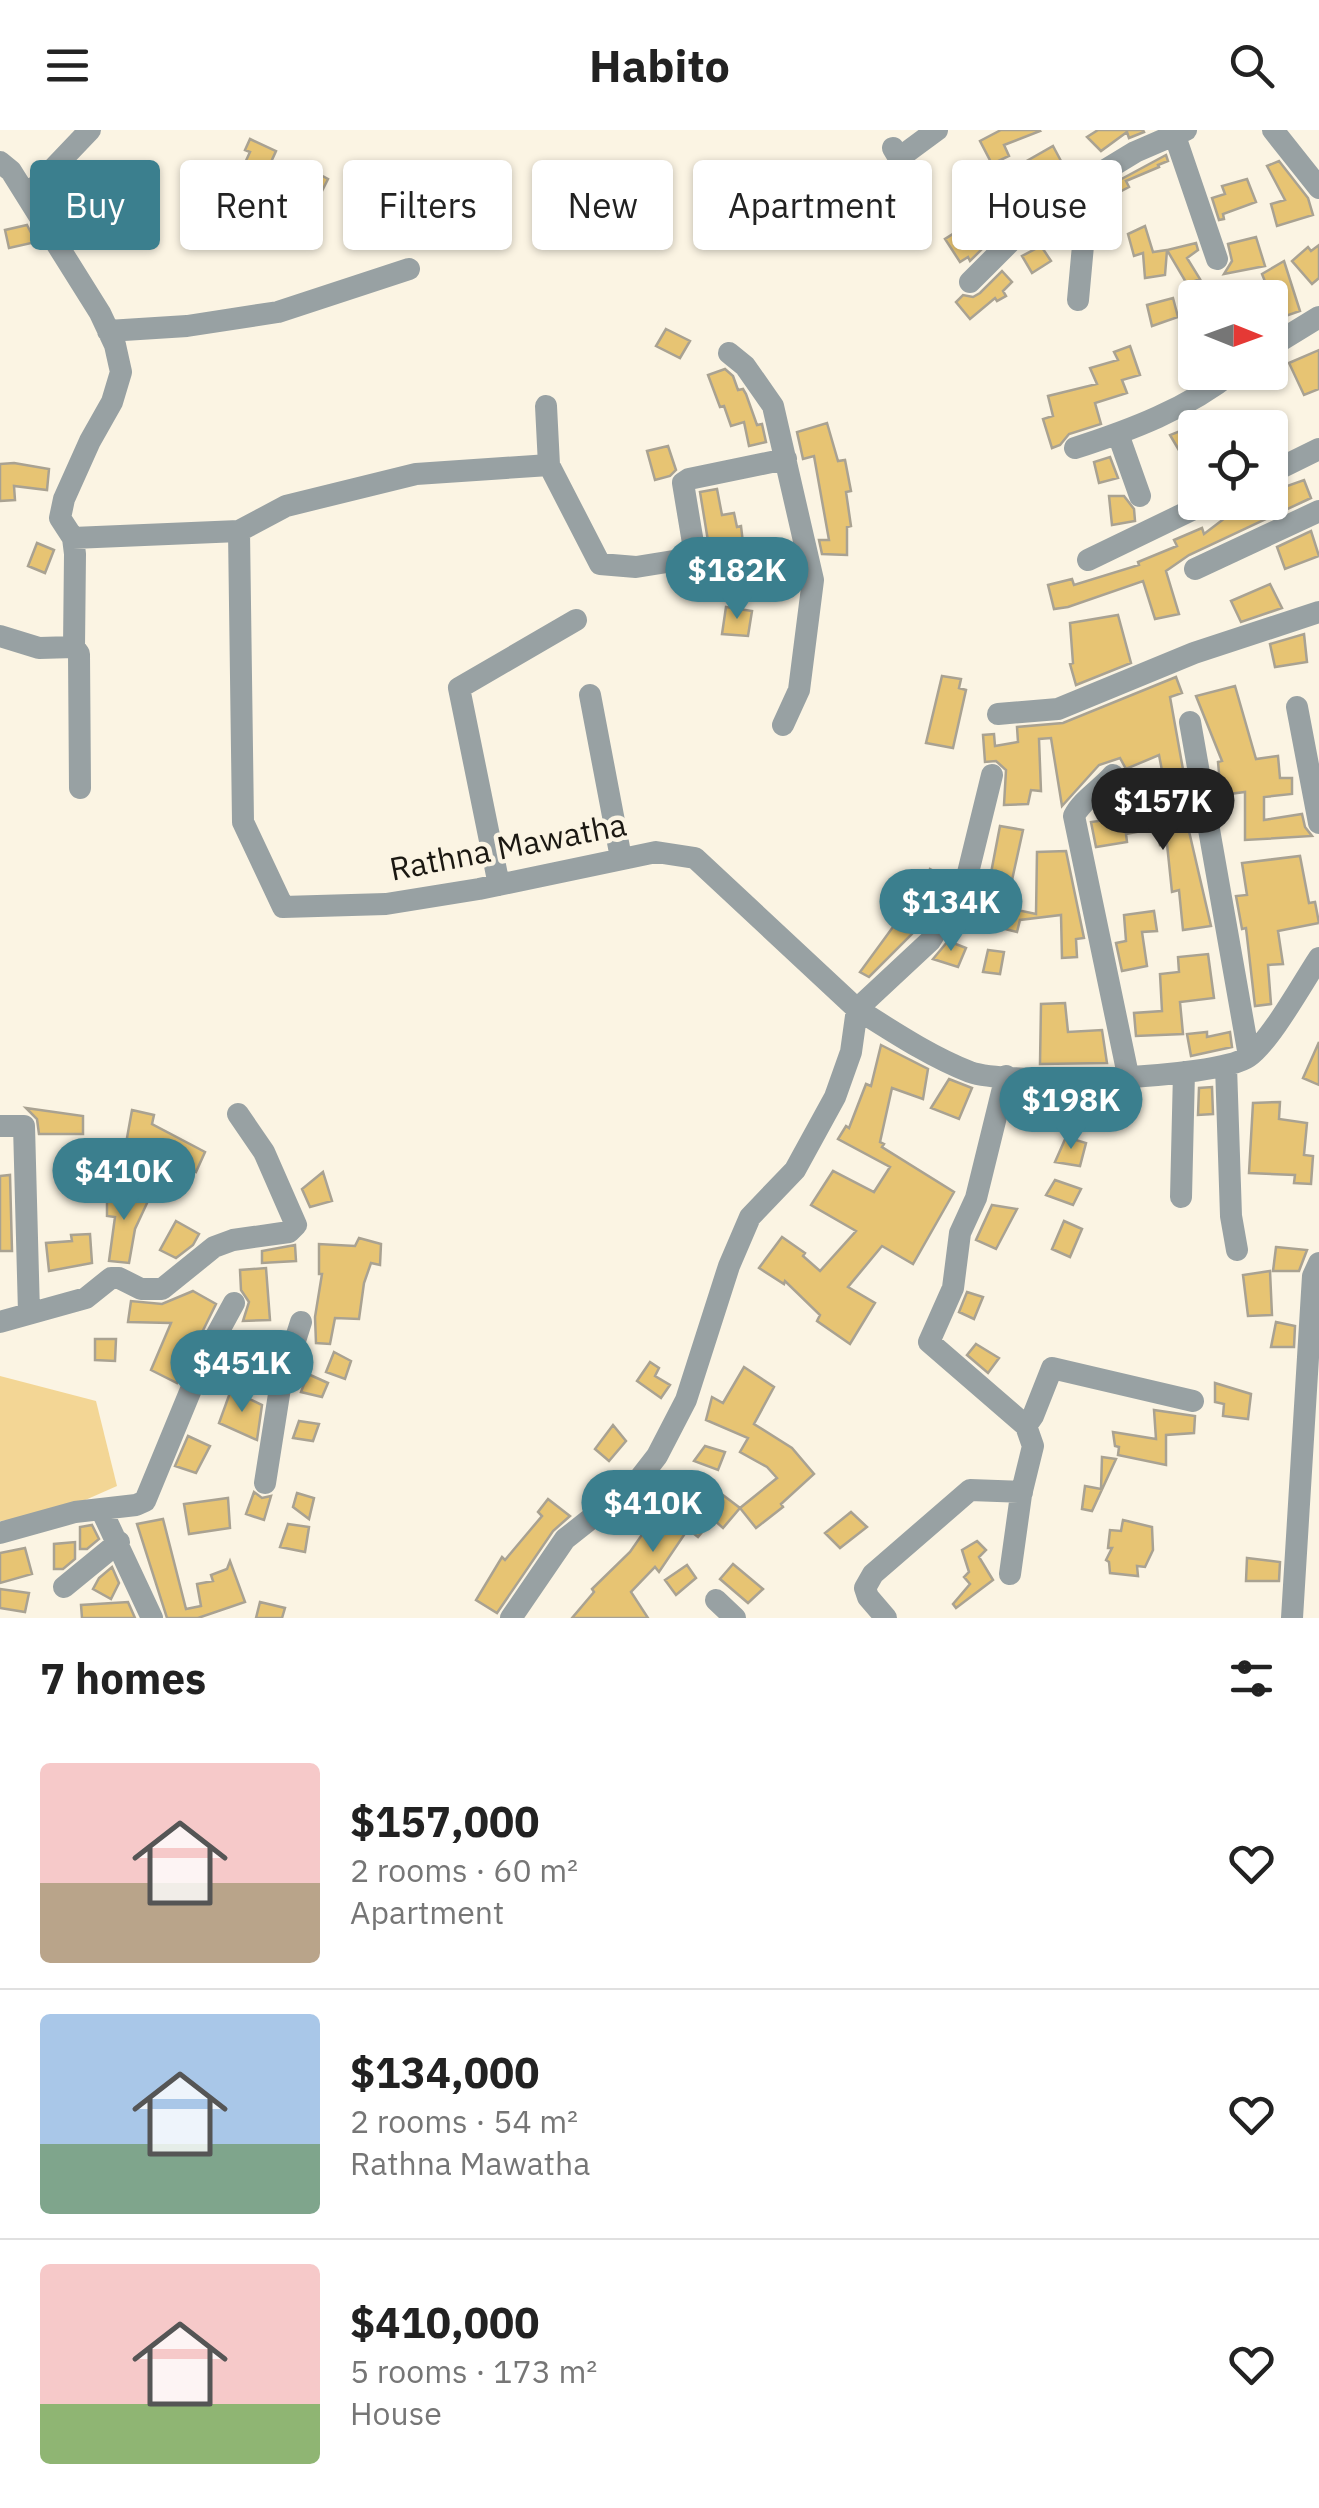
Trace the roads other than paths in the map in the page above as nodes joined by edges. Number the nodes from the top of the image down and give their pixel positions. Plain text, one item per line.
1 (90, 130) edge
2 (937, 130) edge
3 (1273, 130) edge
4 (1180, 133) edge
5 (893, 148) dead end
6 (1121, 160) edge
7 (0, 162) edge
8 (1319, 187) edge
9 (27, 196) junction
10 (1002, 250) edge
11 (1083, 250) edge
12 (1218, 260) dead end
13 (410, 269) dead end
14 (970, 282) dead end
15 (1078, 300) dead end
16 (1319, 317) edge
17 (108, 331) junction
18 (1288, 336) edge
19 (728, 353) dead end
20 (1210, 390) edge
21 (546, 406) dead end
22 (1118, 434) junction
23 (1075, 448) dead end
24 (1319, 449) edge
25 (786, 459) junction
26 (1288, 464) edge
27 (549, 465) junction
28 (1140, 496) dead end
29 (1319, 512) edge
30 (1178, 516) edge
31 (239, 531) junction
32 (74, 546) junction
33 (1088, 560) dead end
34 (1194, 568) dead end
35 (1319, 612) edge
36 (576, 620) dead end
37 (0, 636) edge
38 (74, 647) junction
39 (590, 695) dead end
40 (1297, 707) dead end
41 (998, 714) dead end
42 (1190, 722) dead end
43 (783, 725) dead end
44 (992, 775) dead end
45 (1113, 775) dead end
46 (80, 788) dead end
47 (1319, 823) edge
48 (621, 858) junction
49 (499, 885) junction
50 (1318, 963) edge
51 (857, 1009) junction
52 (1249, 1056) junction
53 (1226, 1066) junction
54 (1184, 1072) junction
55 (1128, 1075) junction
56 (1006, 1076) junction
57 (238, 1114) dead end
58 (0, 1126) edge
59 (1182, 1197) dead end
60 (1237, 1250) dead end
61 (1319, 1262) edge
62 (234, 1303) dead end
63 (29, 1314) junction
64 (0, 1322) edge
65 (301, 1322) dead end
66 (204, 1358) junction
67 (280, 1388) junction
68 (1193, 1401) dead end
69 (1026, 1426) junction
70 (264, 1482) dead end
71 (1022, 1492) junction
72 (101, 1508) junction
73 (0, 1533) edge
74 (119, 1542) junction
75 (1010, 1574) dead end
76 (64, 1587) dead end
77 (716, 1600) dead end
78 (152, 1618) edge
79 (511, 1618) edge
80 (734, 1618) edge
81 (886, 1618) edge
82 (1292, 1618) edge

1 - 9 street
2 - 5 street
3 - 8 street
4 - 6 street
4 - 12 street
7 - 9 street
9 - 17 street
10 - 14 street
11 - 15 street
13 - 17 street
16 - 18 street
17 - 32 street
19 - 25 street
20 - 22 street
21 - 27 street
22 - 23 street
22 - 28 street
24 - 26 street
25 - 27 street
25 - 43 street
27 - 31 street
29 - 34 street
30 - 33 street
31 - 32 street
31 - 49 street, Rathna Mawatha
32 - 38 street
35 - 41 street
36 - 49 street
37 - 38 street
38 - 46 street
39 - 48 street
40 - 47 street
42 - 52 street
44 - 51 street
45 - 55 street
48 - 49 street, Rathna Mawatha
48 - 51 street, Rathna Mawatha
50 - 52 street, Rathna Mawatha
51 - 56 street, Rathna Mawatha
51 - 79 street
52 - 53 street, Rathna Mawatha
53 - 54 street, Rathna Mawatha
53 - 60 street
54 - 55 street, Rathna Mawatha
54 - 59 street
55 - 56 street, Rathna Mawatha
56 - 69 street
57 - 63 street
58 - 63 street
61 - 82 street
62 - 66 street
63 - 64 street
65 - 67 street
66 - 67 street
66 - 72 street
67 - 70 street
68 - 69 street
69 - 71 street
71 - 75 street
71 - 81 street
72 - 73 street
72 - 74 street
74 - 76 street
74 - 78 street
77 - 80 street

